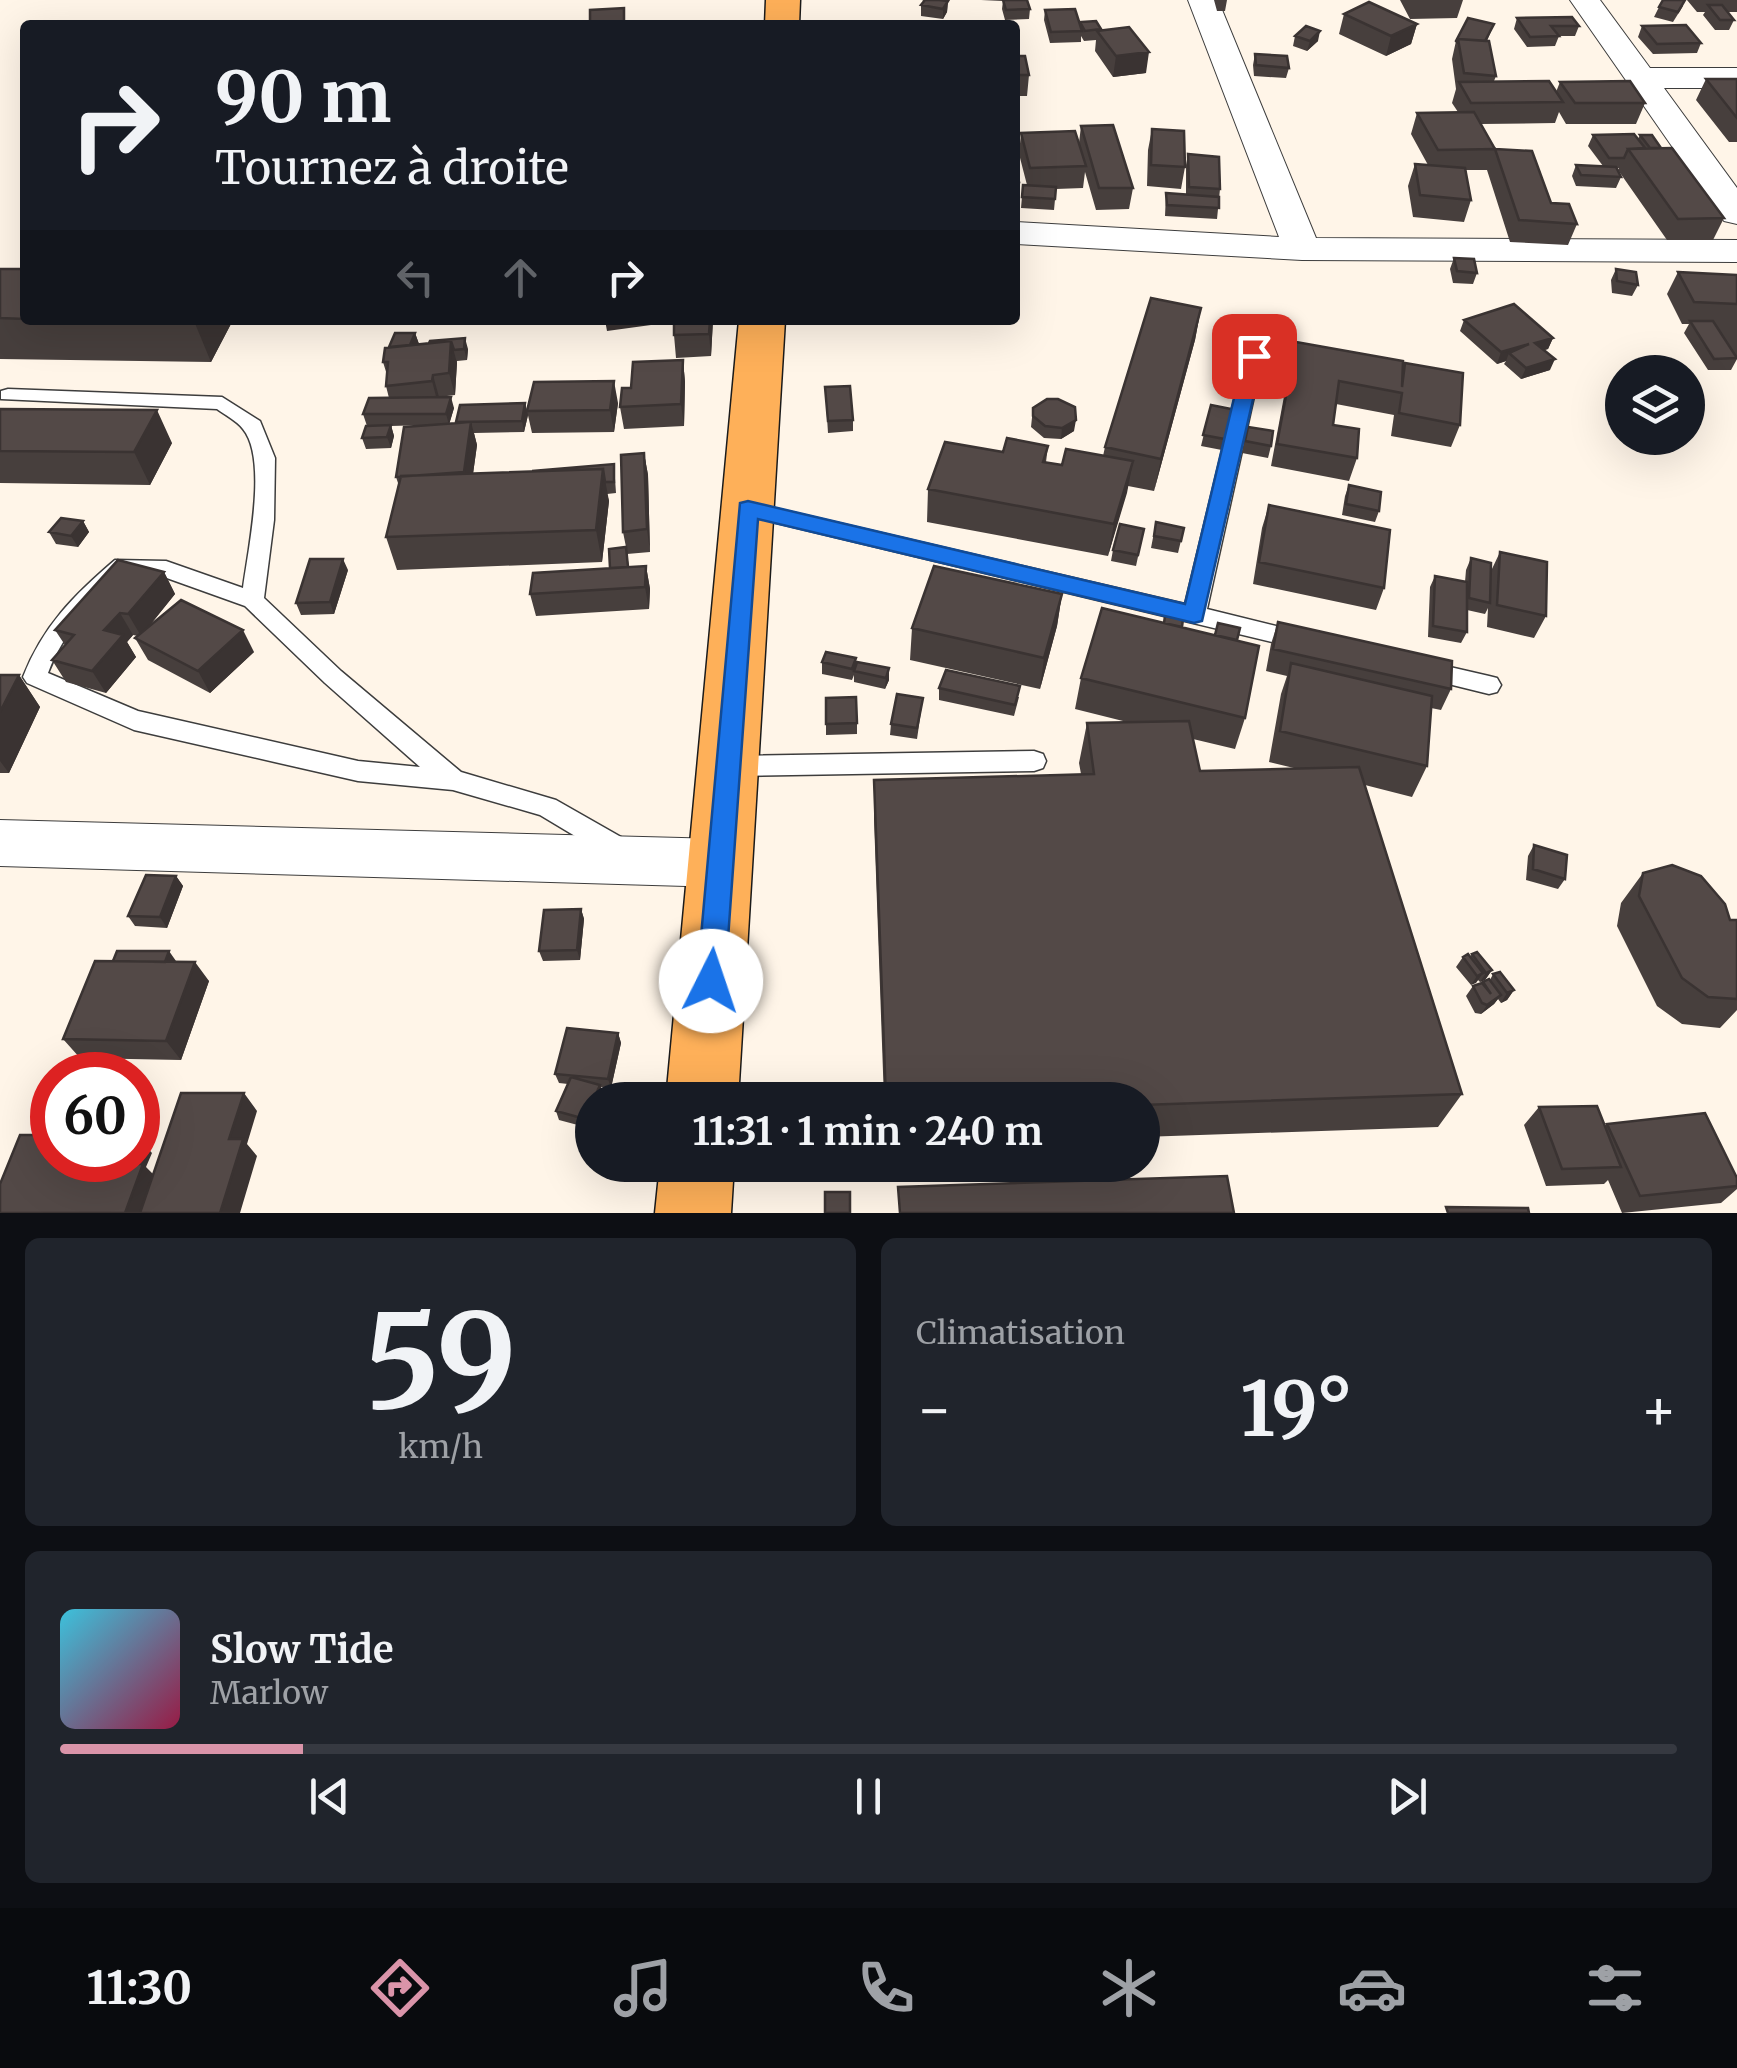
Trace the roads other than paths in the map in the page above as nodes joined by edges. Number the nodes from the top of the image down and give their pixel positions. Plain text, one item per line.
1 (1203, 0) edge
2 (1585, 0) edge
3 (1641, 78) junction
4 (1737, 78) edge
5 (1737, 212) edge
6 (1020, 233) edge
7 (1302, 249) junction
8 (1737, 251) edge
9 (762, 325) edge
10 (1254, 356) dead end
11 (8, 395) dead end
12 (748, 509) junction
13 (253, 600) junction
14 (1194, 615) junction
15 (1323, 646) edge
16 (1397, 663) edge
17 (1489, 685) dead end
18 (1034, 761) dead end
19 (728, 766) junction
20 (453, 780) junction
21 (0, 843) edge
22 (639, 861) junction
23 (720, 862) junction
24 (703, 1082) edge
25 (696, 1182) edge
26 (693, 1213) edge

1 - 7 street
2 - 3 street
3 - 4 street
3 - 5 street
6 - 7 street
7 - 8 street
9 - 12 main road
10 - 14 lane
11 - 13 lane
12 - 14 lane
12 - 19 main road
13 - 20 lane
13 - 20 lane
14 - 15 lane
16 - 17 lane
18 - 19 lane
19 - 23 main road
20 - 22 lane
21 - 22 street
22 - 23 street
23 - 24 main road
25 - 26 main road

